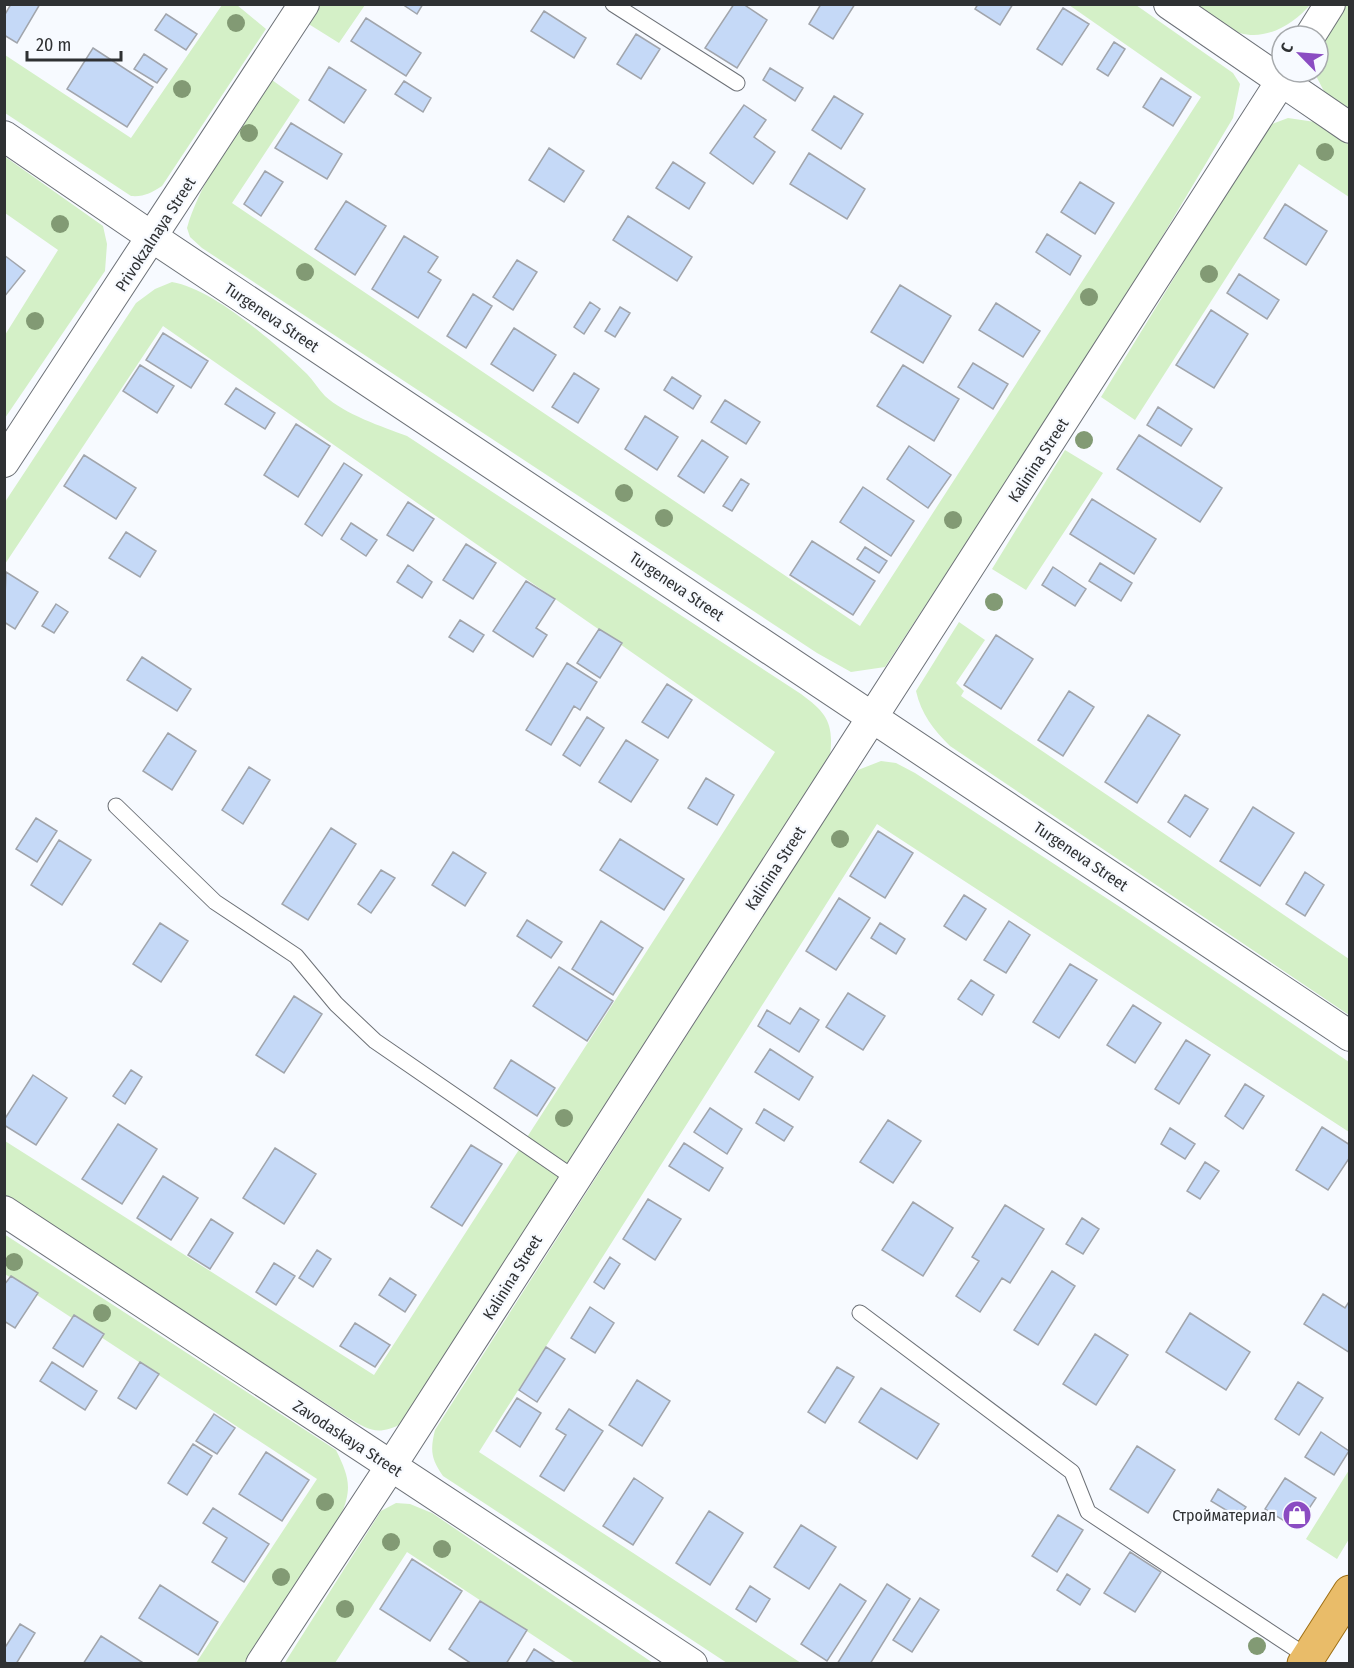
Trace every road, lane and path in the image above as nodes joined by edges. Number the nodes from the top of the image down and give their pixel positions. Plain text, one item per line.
1 (304, 4) edge
2 (613, 4) edge
3 (1169, 4) edge
4 (1330, 4) edge
5 (1318, 24) edge
6 (1270, 67) edge
7 (737, 83) dead end
8 (1280, 84) edge
9 (1295, 84) edge
10 (1350, 128) edge
11 (4, 136) edge
12 (152, 237) junction
13 (4, 462) edge
14 (873, 716) junction
15 (116, 806) dead end
16 (1350, 1036) edge
17 (574, 1178) junction
18 (4, 1211) edge
19 (860, 1312) dead end
20 (391, 1466) junction
21 (1350, 1592) edge
22 (1306, 1660) edge
23 (261, 1664) edge
24 (692, 1664) edge

1 - 12 street, Privokzalnaya Street
2 - 7 lane
3 - 6 street
4 - 5 street
8 - 14 street, Kalinina Street
9 - 10 street
11 - 12 street, Turgeneva Street
12 - 13 street, Privokzalnaya Street
12 - 14 street, Turgeneva Street
14 - 16 street, Turgeneva Street
14 - 17 street, Kalinina Street
15 - 17 lane
17 - 20 street, Kalinina Street
18 - 20 street, Zavodaskaya Street
19 - 22 lane
20 - 23 street, Kalinina Street
20 - 24 street, Zavodaskaya Street
21 - 22 main road

